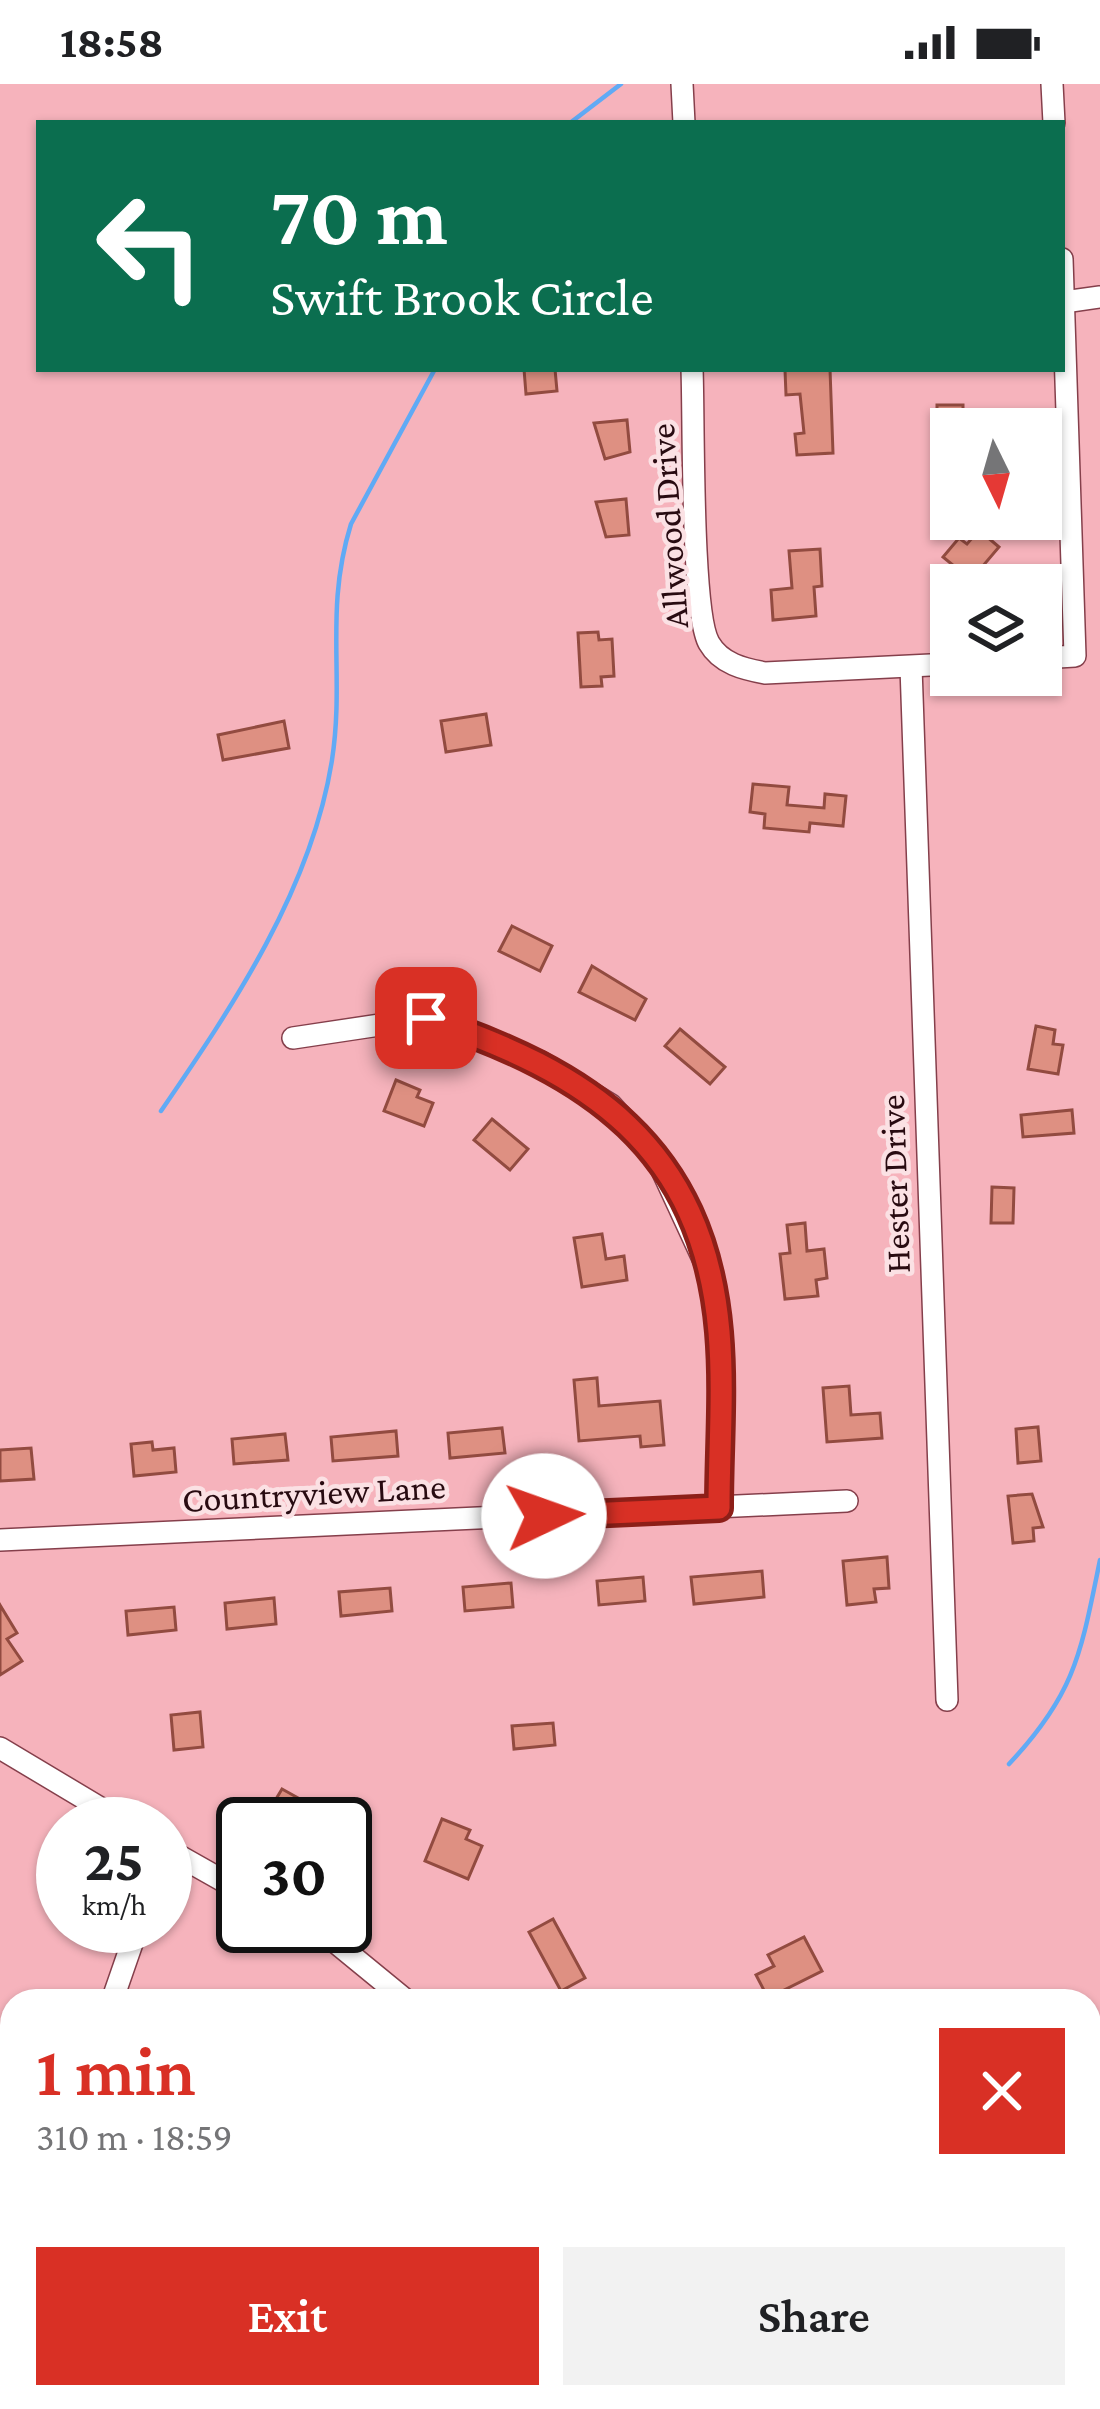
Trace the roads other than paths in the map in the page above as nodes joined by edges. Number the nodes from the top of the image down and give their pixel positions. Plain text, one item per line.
1 (682, 84) edge
2 (1052, 84) edge
3 (684, 120) edge
4 (1054, 120) edge
5 (1100, 297) edge
6 (1065, 302) edge
7 (1065, 334) edge
8 (692, 372) edge
9 (1062, 657) edge
10 (930, 666) edge
11 (911, 667) junction
12 (293, 1038) dead end
13 (847, 1501) dead end
14 (719, 1508) junction
15 (0, 1540) edge
16 (947, 1700) dead end
17 (0, 1748) edge
18 (83, 1797) edge
19 (129, 1953) edge
20 (348, 1953) edge
21 (116, 1989) edge
22 (392, 1989) edge

1 - 3 street
2 - 4 street
5 - 6 street
7 - 9 street
8 - 11 street, Allwood Drive
10 - 11 street, Allwood Drive
11 - 16 street, Hester Drive
12 - 14 street
13 - 14 street, Countryview Lane
14 - 15 street, Countryview Lane
17 - 18 street
19 - 21 street
20 - 22 street

